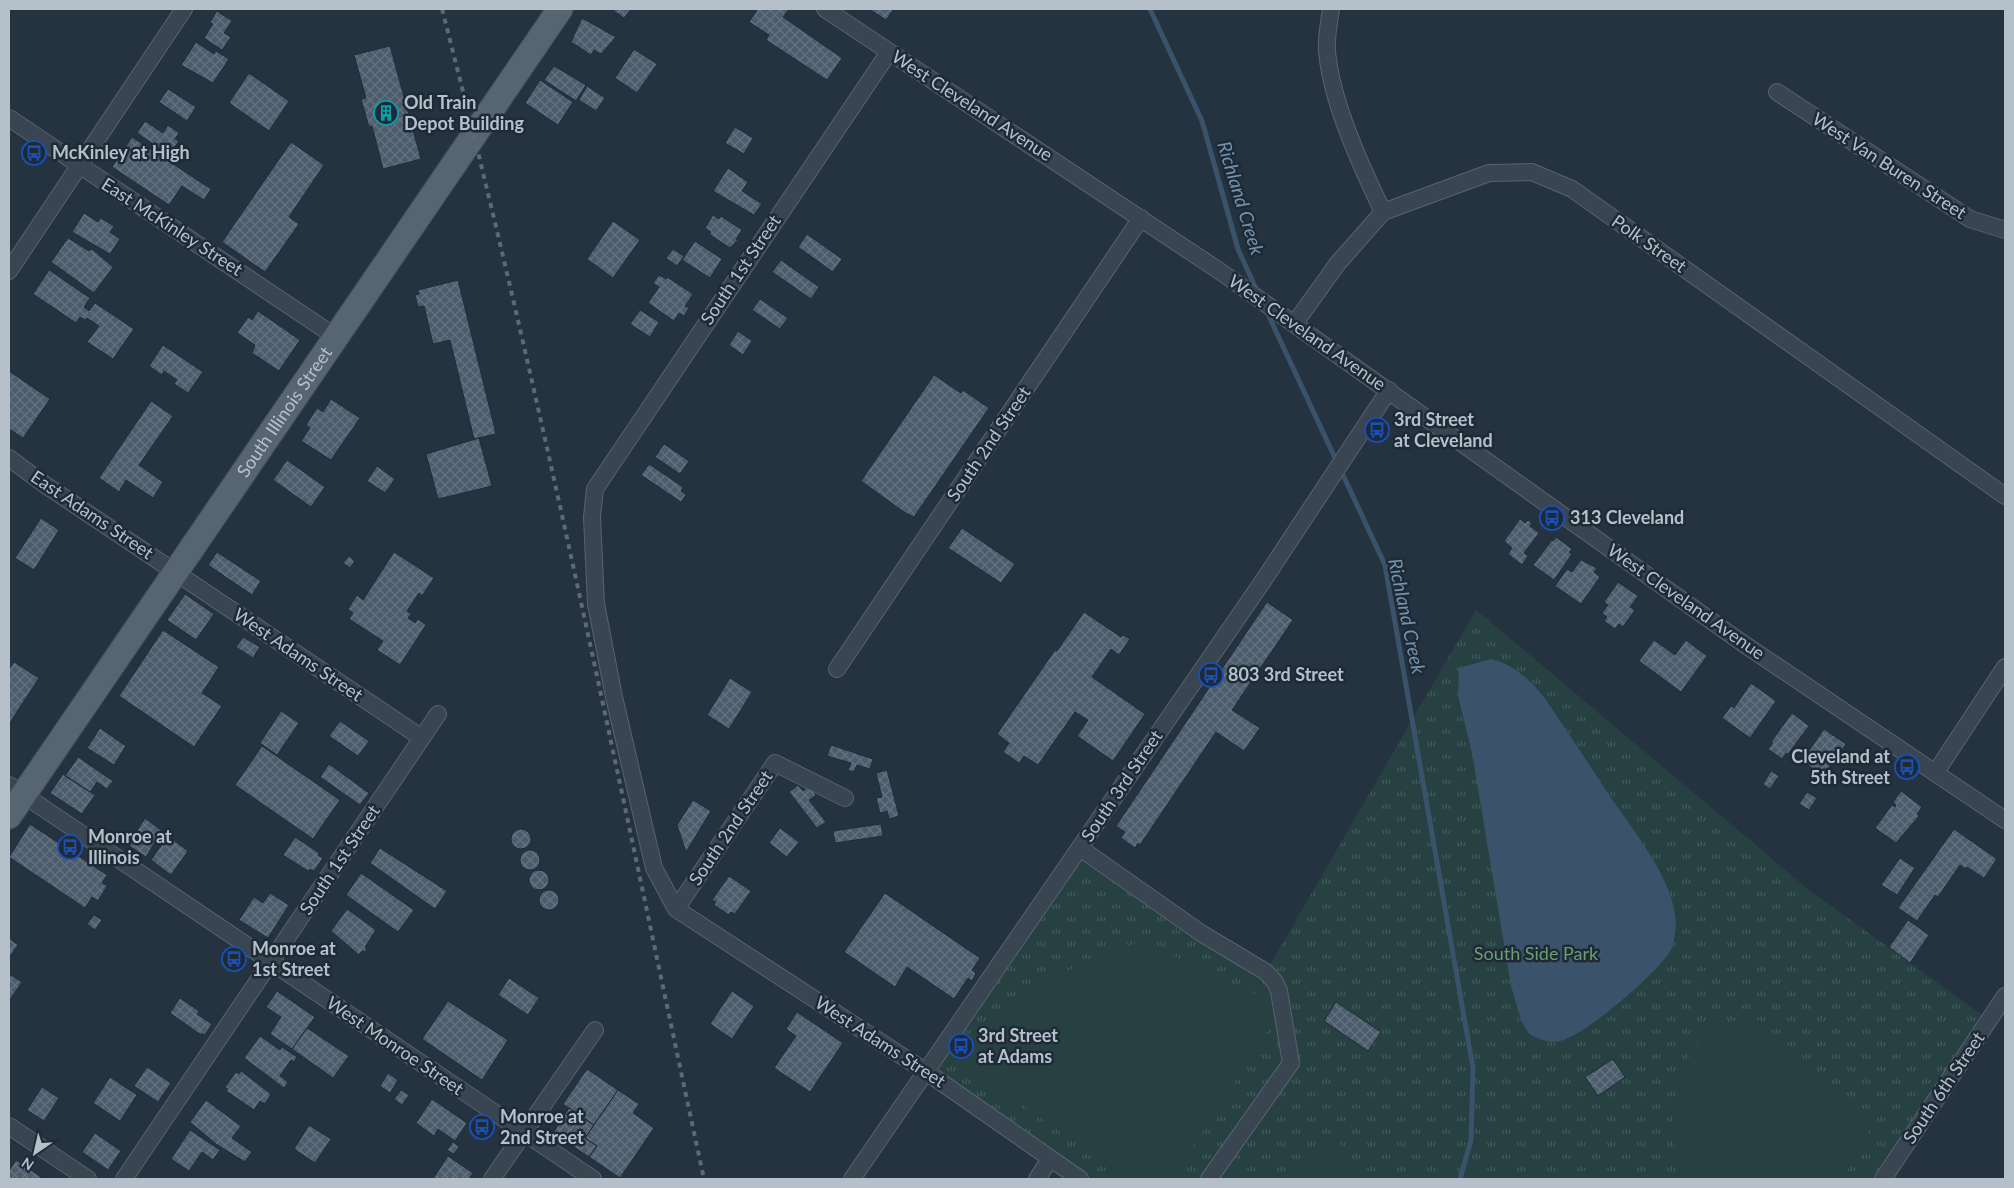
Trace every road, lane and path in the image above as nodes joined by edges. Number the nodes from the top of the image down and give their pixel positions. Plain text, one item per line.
1 (184, 9) edge
2 (560, 9) edge
3 (824, 9) edge
4 (1330, 9) edge
5 (889, 52) junction
6 (1777, 92) dead end
7 (9, 118) edge
8 (79, 166) junction
9 (1383, 212) junction
10 (1141, 218) junction
11 (2005, 230) edge
12 (9, 271) edge
13 (1292, 321) junction
14 (336, 337) junction
15 (1390, 390) junction
16 (9, 458) edge
17 (2005, 496) edge
18 (175, 572) junction
19 (2005, 667) edge
20 (837, 669) dead end
21 (438, 714) dead end
22 (422, 738) junction
23 (1936, 772) junction
24 (16, 790) edge
25 (845, 798) dead end
26 (9, 816) edge
27 (2005, 820) edge
28 (1080, 848) junction
29 (676, 909) junction
30 (271, 962) junction
31 (2005, 996) edge
32 (595, 1030) dead end
33 (926, 1071) junction
34 (9, 1126) edge
35 (523, 1132) junction
36 (1050, 1159) junction
37 (88, 1179) edge
38 (124, 1179) edge
39 (492, 1179) edge
40 (593, 1179) edge
41 (852, 1179) edge
42 (1037, 1179) edge
43 (1080, 1179) edge
44 (1208, 1179) edge
45 (1883, 1179) edge

1 - 8 street
2 - 14 main road, South Illinois Street
3 - 5 street, West Cleveland Avenue
4 - 9 street
5 - 10 street, West Cleveland Avenue
5 - 29 street, South 1st Street
6 - 11 street, West Van Buren Street
7 - 8 street, East McKinley Street
8 - 12 street
8 - 14 street, East McKinley Street
9 - 13 street, Polk Street
9 - 17 street, Polk Street
10 - 13 street, West Cleveland Avenue
10 - 20 street, South 2nd Street
13 - 15 street, West Cleveland Avenue
14 - 18 main road, South Illinois Street
15 - 23 street, West Cleveland Avenue
15 - 28 street, South 3rd Street
16 - 18 street, East Adams Street
18 - 22 street, West Adams Street
18 - 24 main road, South Illinois Street
19 - 23 street
21 - 22 street, South 1st Street
22 - 30 street, South 1st Street
23 - 27 street, West Cleveland Avenue
24 - 26 main road, South Illinois Street
24 - 30 street, West Monroe Street
25 - 29 street, South 2nd Street
28 - 33 street, South 3rd Street
28 - 44 street
29 - 33 street, West Adams Street
30 - 35 street, West Monroe Street
30 - 38 street, South 1st Street
31 - 45 street, South 6th Street
32 - 35 street
33 - 36 street, West Adams Street
33 - 41 street, South 3rd Street
34 - 37 street
35 - 39 street
35 - 40 street, West Monroe Street
36 - 42 street
36 - 43 street, West Adams Street

